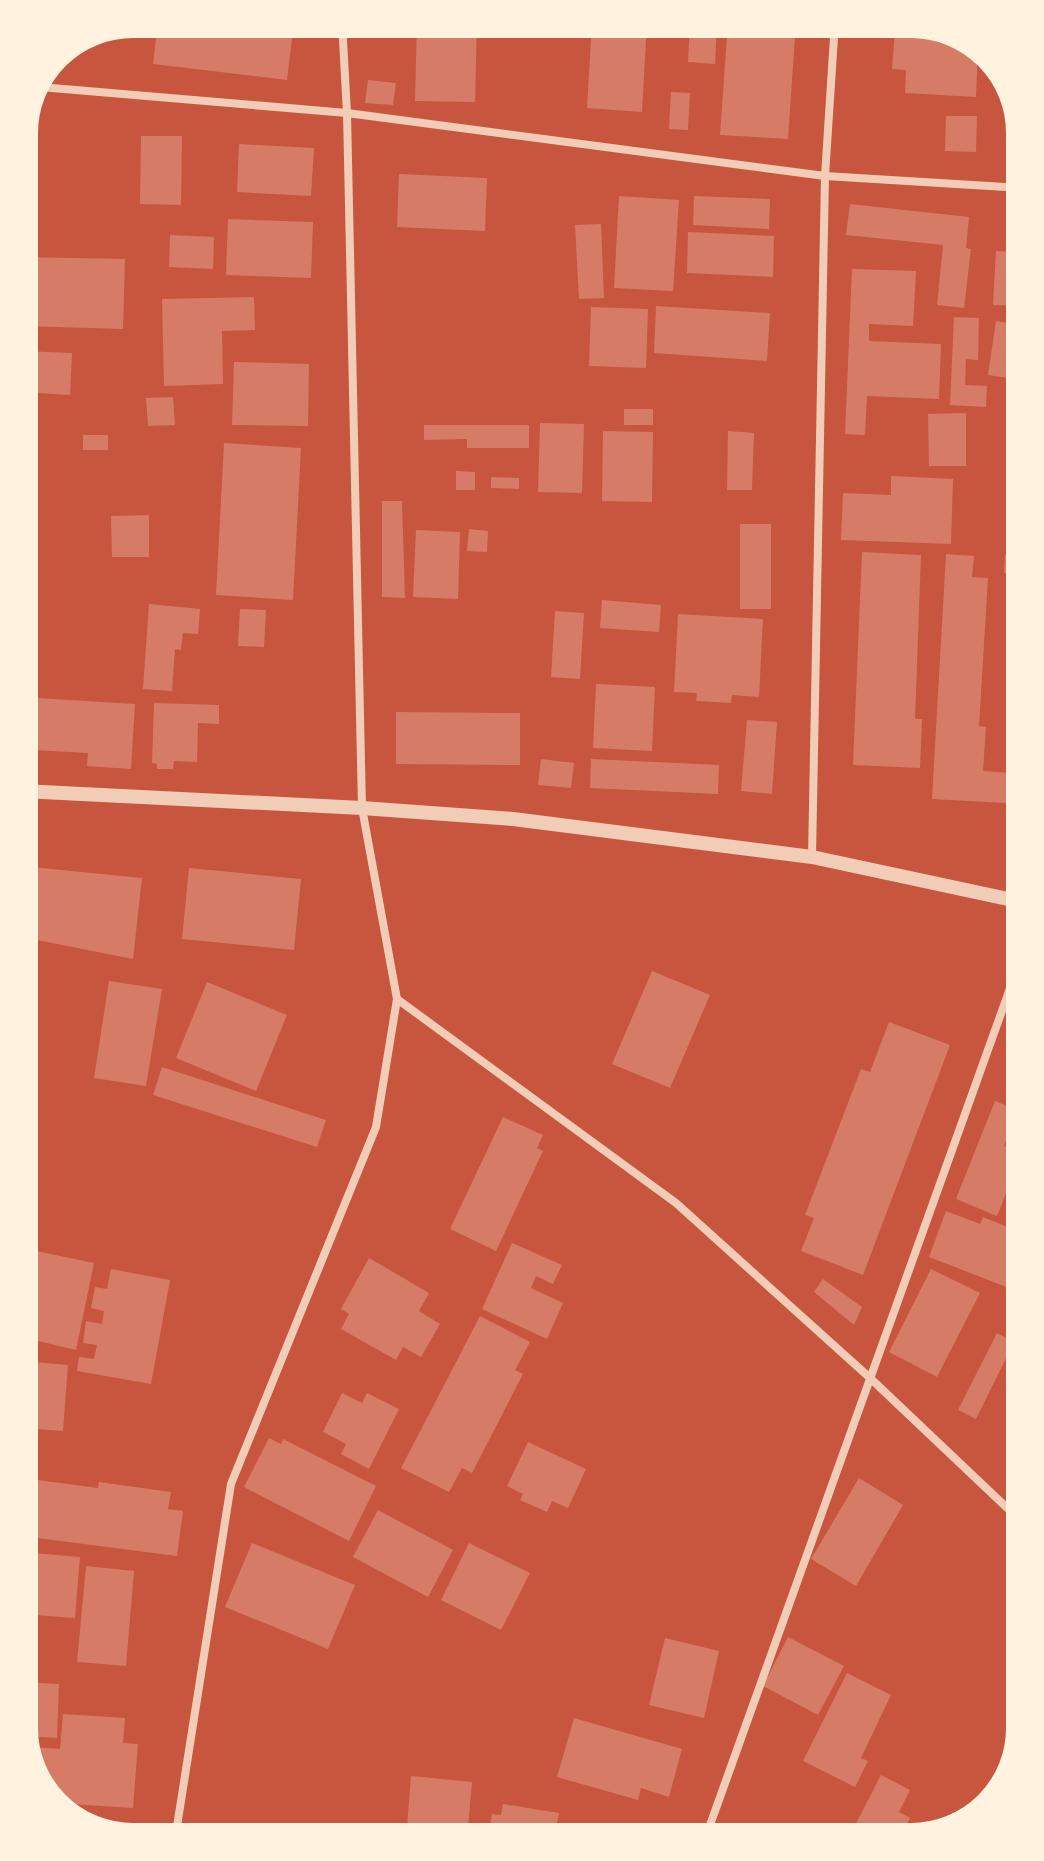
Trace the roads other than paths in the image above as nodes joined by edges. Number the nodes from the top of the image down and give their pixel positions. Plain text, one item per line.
1 (343, 36) edge
2 (834, 36) edge
3 (47, 88) edge
4 (347, 113) junction
5 (825, 176) junction
6 (1008, 187) edge
7 (36, 792) edge
8 (362, 808) junction
9 (812, 857) junction
10 (1008, 899) edge
11 (1008, 994) edge
12 (397, 999) junction
13 (869, 1377) junction
14 (1008, 1509) edge
15 (177, 1825) edge
16 (710, 1825) edge

1 - 4 street
2 - 5 street
3 - 4 street
4 - 5 street
4 - 8 street
5 - 6 street
5 - 9 street
7 - 8 street
8 - 9 street
8 - 12 street
9 - 10 street
11 - 13 street
12 - 13 street
12 - 15 street
13 - 14 street
13 - 16 street

